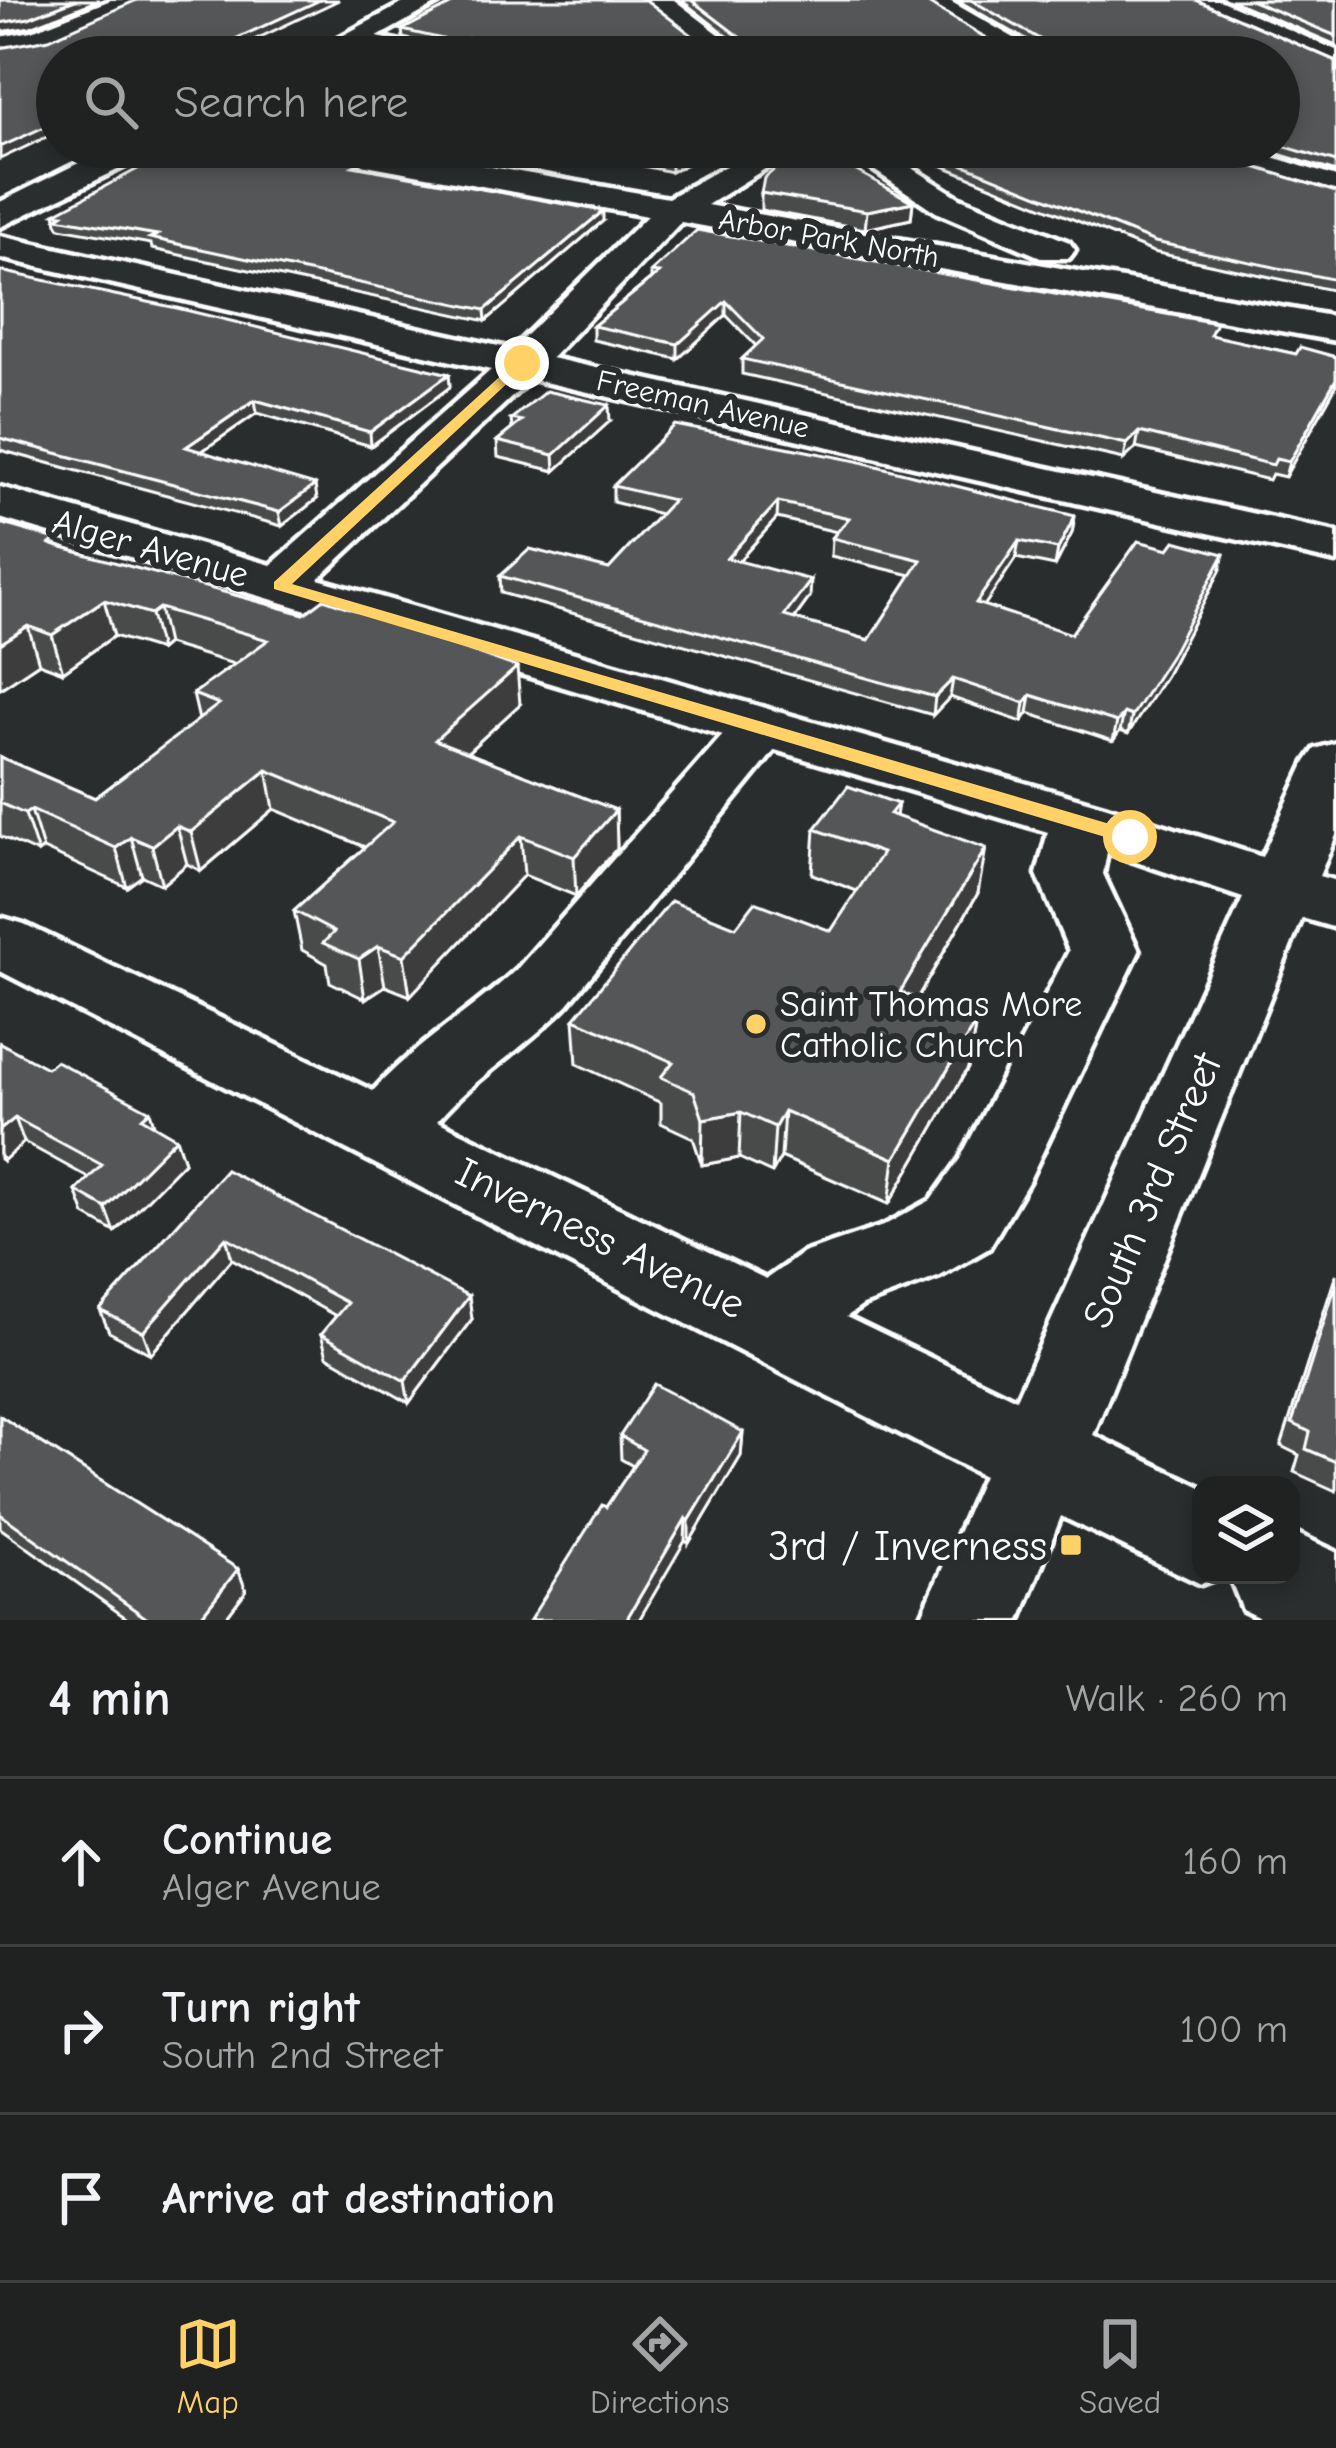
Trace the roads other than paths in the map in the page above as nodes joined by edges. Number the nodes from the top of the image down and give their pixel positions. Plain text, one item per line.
1 (134, 0) edge
2 (430, 0) edge
3 (657, 0) edge
4 (928, 0) edge
5 (1197, 0) edge
6 (44, 36) edge
7 (362, 36) edge
8 (706, 36) edge
9 (994, 36) edge
10 (1281, 36) edge
11 (36, 39) edge
12 (1336, 43) edge
13 (1300, 44) edge
14 (0, 45) edge
15 (1300, 46) edge
16 (1304, 46) junction
17 (1336, 60) edge
18 (96, 168) edge
19 (439, 168) edge
20 (542, 168) edge
21 (747, 168) edge
22 (891, 168) edge
23 (1273, 168) edge
24 (1336, 188) edge
25 (561, 190) junction
26 (673, 210) junction
27 (0, 216) edge
28 (0, 247) edge
29 (1197, 303) junction
30 (1336, 329) edge
31 (522, 363) junction
32 (0, 502) edge
33 (1336, 547) edge
34 (280, 585) junction
35 (762, 727) junction
36 (1336, 762) edge
37 (1082, 821) junction
38 (1309, 896) edge
39 (0, 941) edge
40 (384, 1130) junction
41 (774, 1322) junction
42 (1040, 1457) junction
43 (1192, 1533) edge
44 (1296, 1584) edge
45 (1336, 1604) edge
46 (970, 1620) edge

1 - 6 street
2 - 7 main road
3 - 8 street
4 - 9 street
5 - 10 street
11 - 14 street
12 - 16 street
13 - 16 street
15 - 16 street
16 - 17 street
18 - 27 main road
19 - 25 street, Arbor Park North
20 - 25 street
21 - 26 street
22 - 29 street
23 - 24 street
25 - 26 street, Arbor Park North
26 - 29 street, Arbor Park North
26 - 31 street
28 - 31 street, Freeman Avenue
29 - 30 street, Arbor Park North
31 - 33 street, Freeman Avenue
31 - 34 street
32 - 34 street, Alger Avenue
34 - 35 street, Alger Avenue
35 - 37 street, Alger Avenue
35 - 40 street
36 - 38 street, South 3rd Street
37 - 38 street, Alger Avenue
37 - 41 street
38 - 42 street, South 3rd Street
39 - 40 street, Inverness Avenue
40 - 41 street, Inverness Avenue
41 - 42 street, Inverness Avenue
42 - 43 street, Inverness Avenue
42 - 46 street, South 3rd Street
44 - 45 street

